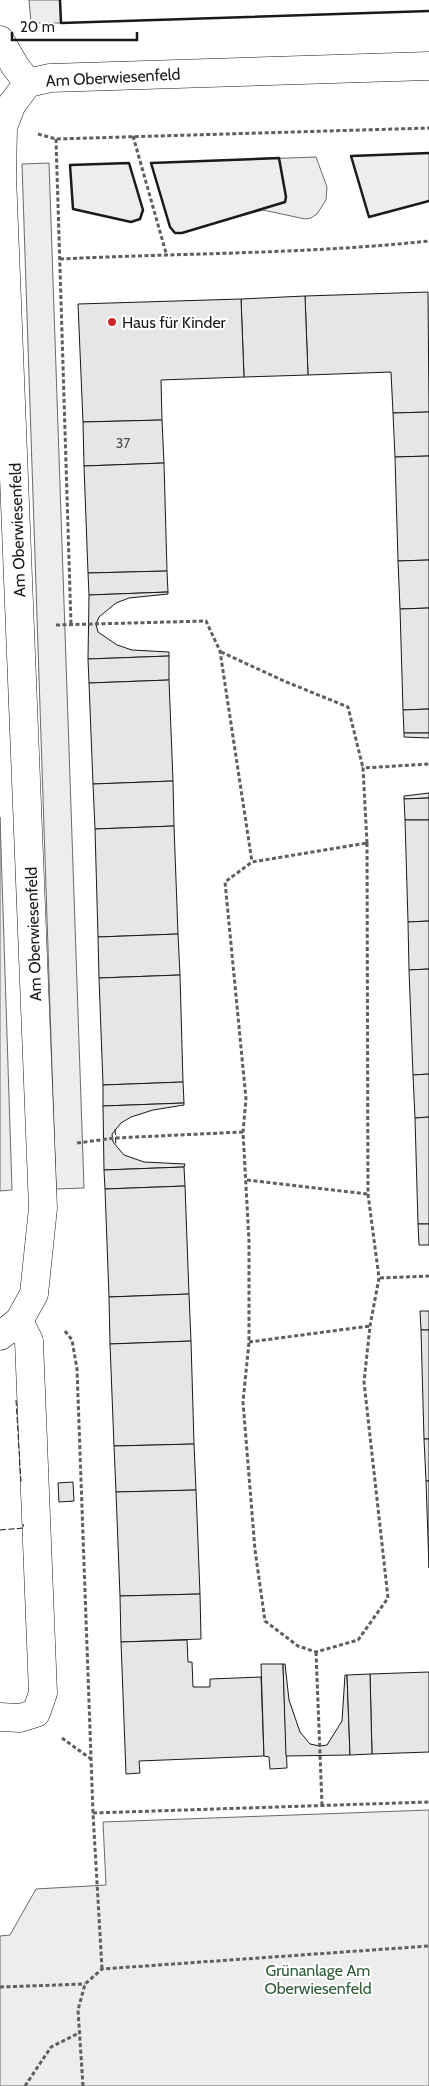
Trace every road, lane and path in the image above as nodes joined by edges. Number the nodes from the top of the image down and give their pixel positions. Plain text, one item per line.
1 (0, 40) edge
2 (429, 66) edge
3 (14, 72) edge
4 (3, 126) junction
5 (429, 128) edge
6 (133, 136) junction
7 (56, 139) junction
8 (429, 241) edge
9 (166, 254) junction
10 (60, 260) junction
11 (71, 625) dead end
12 (82, 625) dead end
13 (220, 651) junction
14 (429, 764) edge
15 (363, 768) junction
16 (366, 843) junction
17 (252, 862) junction
18 (243, 1132) junction
19 (104, 1139) dead end
20 (247, 1180) junction
21 (368, 1194) junction
22 (429, 1276) edge
23 (380, 1278) junction
24 (34, 1294) junction
25 (370, 1326) junction
26 (9, 1328) edge
27 (249, 1342) junction
28 (316, 1652) junction
29 (0, 1716) edge
30 (429, 1802) edge
31 (322, 1805) junction
32 (93, 1813) junction
33 (429, 1946) edge
34 (102, 1968) junction
35 (85, 1984) junction
36 (0, 1987) edge
37 (79, 2033) junction
38 (25, 2086) edge
39 (83, 2086) edge

1 - 3 street
2 - 3 street, Am Oberwiesenfeld
3 - 4 street, Am Oberwiesenfeld
4 - 7 path
4 - 24 street, Am Oberwiesenfeld
5 - 6 path
6 - 7 path
6 - 9 path
7 - 10 path
8 - 9 path
9 - 10 path
10 - 11 path
12 - 13 path
13 - 15 path
13 - 17 path
14 - 15 path
15 - 16 path
16 - 17 path
16 - 21 path
17 - 18 path
18 - 19 path
18 - 20 path
20 - 21 path
20 - 27 path
21 - 23 path
22 - 23 path
23 - 25 path
24 - 26 street, Am Oberwiesenfeld
24 - 32 path
25 - 27 path
25 - 28 path
26 - 29 street
27 - 28 path
28 - 31 path
30 - 31 path
31 - 32 path
32 - 34 path
33 - 34 path
34 - 35 path
35 - 36 path
35 - 37 path
37 - 38 path
37 - 39 path

